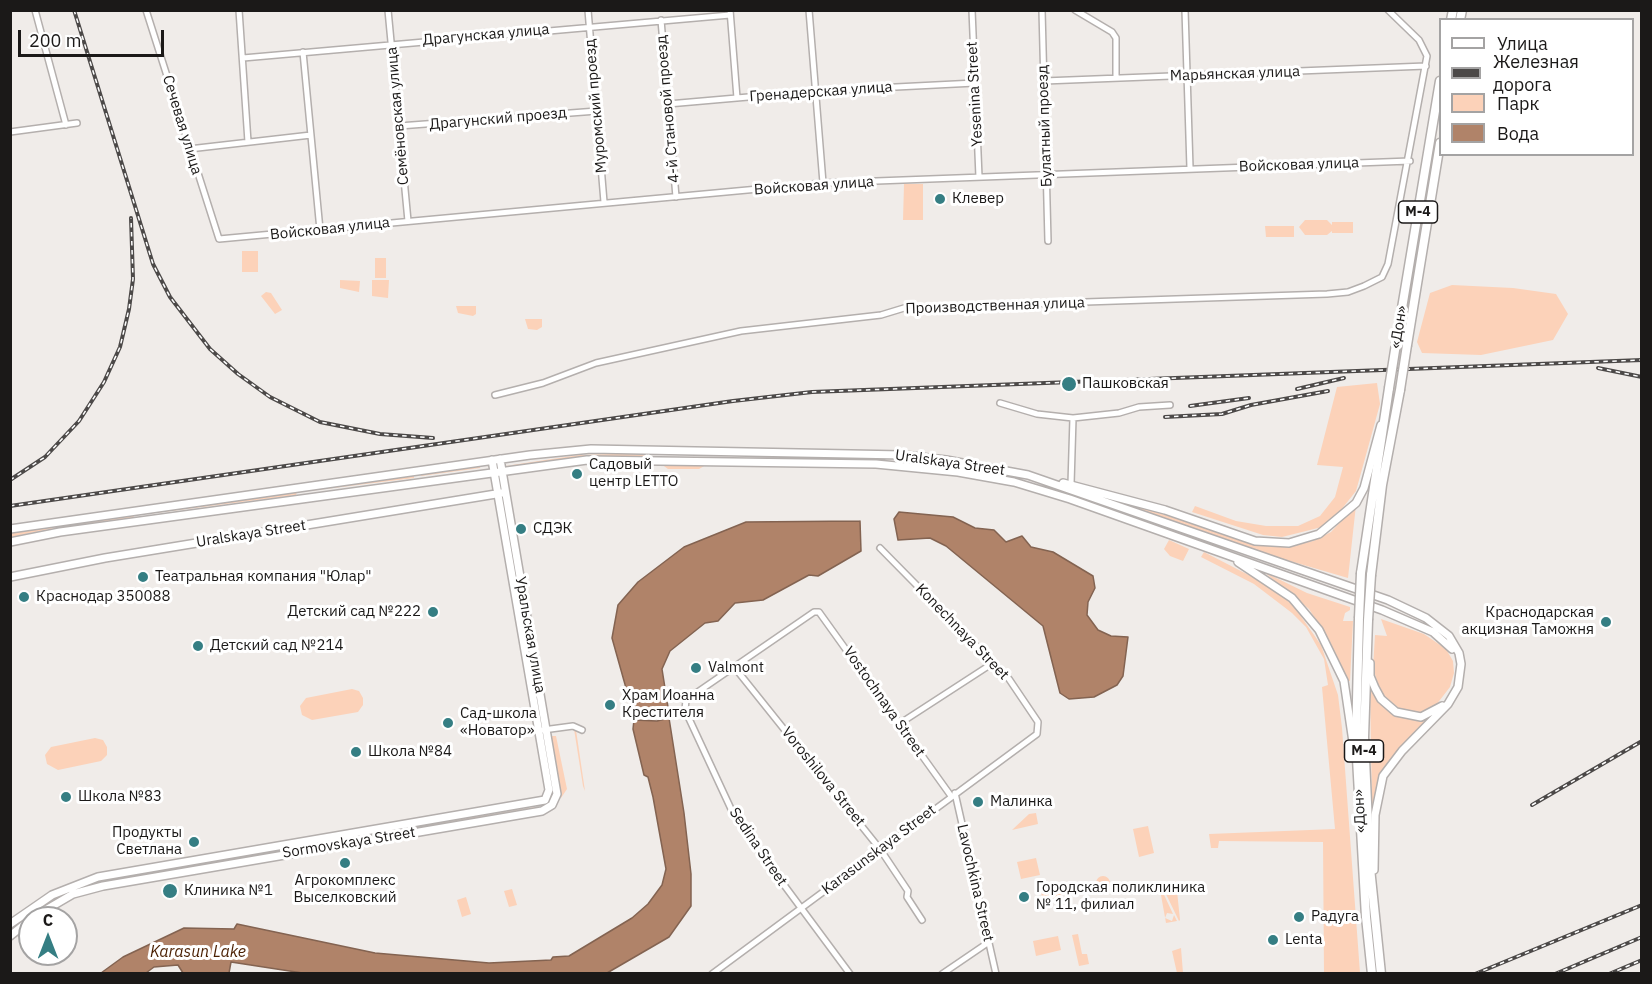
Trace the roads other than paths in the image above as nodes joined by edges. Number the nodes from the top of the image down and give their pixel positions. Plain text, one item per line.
1 (35, 10) edge
2 (146, 10) edge
3 (239, 10) edge
4 (388, 10) edge
5 (588, 10) edge
6 (809, 10) edge
7 (972, 10) edge
8 (1042, 10) edge
9 (1075, 10) edge
10 (1185, 10) edge
11 (1388, 10) edge
12 (730, 13) edge
13 (661, 20) junction
14 (589, 26) junction
15 (392, 44) junction
16 (303, 52) junction
17 (243, 58) junction
18 (1426, 66) junction
19 (1186, 76) junction
20 (1116, 78) junction
21 (1044, 81) junction
22 (975, 83) junction
23 (1439, 87) edge
24 (817, 91) junction
25 (737, 98) junction
26 (668, 104) junction
27 (597, 111) junction
28 (77, 123) dead end
29 (66, 125) junction
30 (399, 126) junction
31 (10, 132) edge
32 (311, 135) junction
33 (248, 142) junction
34 (189, 149) junction
35 (1439, 149) edge
36 (1410, 161) junction
37 (1190, 168) junction
38 (1047, 174) junction
39 (979, 177) junction
40 (823, 183) junction
41 (676, 197) junction
42 (604, 202) junction
43 (408, 221) junction
44 (320, 230) junction
45 (219, 239) joint
46 (1048, 241) dead end
47 (495, 394) dead end
48 (1000, 403) dead end
49 (1170, 405) dead end
50 (1073, 418) junction
51 (1382, 423) junction
52 (647, 449) junction
53 (647, 459) junction
54 (496, 460) junction
55 (498, 472) junction
56 (1037, 478) junction
57 (1071, 484) junction
58 (498, 494) junction
59 (58, 522) junction
60 (10, 529) edge
61 (60, 532) junction
62 (10, 542) edge
63 (1231, 546) junction
64 (879, 548) dead end
65 (1226, 554) junction
66 (10, 577) edge
67 (1368, 620) junction
68 (993, 663) junction
69 (735, 668) junction
70 (1038, 722) joint
71 (899, 724) junction
72 (536, 725) junction
73 (546, 726) junction
74 (582, 730) dead end
75 (537, 736) junction
76 (953, 795) junction
77 (1359, 797) junction
78 (548, 808) joint
79 (352, 838) junction
80 (880, 849) junction
81 (147, 868) junction
82 (149, 878) junction
83 (1371, 881) junction
84 (53, 906) edge
85 (801, 908) junction
86 (922, 920) dead end
87 (10, 924) edge
88 (988, 942) junction
89 (721, 967) junction
90 (712, 974) edge
91 (726, 974) edge
92 (850, 974) edge
93 (942, 974) edge
94 (996, 974) edge
95 (1372, 974) edge
96 (1381, 974) edge

1 - 29 street
2 - 34 street, Сечевая улица
3 - 17 street
4 - 15 street, Семёновская улица
5 - 14 street, Муромский проезд
6 - 24 street
7 - 22 street, Yesenina Street
8 - 21 street, Булатный проезд
9 - 20 street
10 - 19 street
11 - 18 street
12 - 13 street, Драгунская улица
12 - 25 street
13 - 14 street, Драгунская улица
13 - 26 street, 4-й Становой проезд
14 - 15 street, Драгунская улица
14 - 27 street, Муромский проезд
15 - 16 street, Драгунская улица
15 - 30 street, Семёновская улица
16 - 17 street, Драгунская улица
16 - 32 street
17 - 33 street
18 - 19 street, Марьянская улица
18 - 36 street
19 - 20 street, Марьянская улица
19 - 37 street
20 - 21 street, Марьянская улица
21 - 38 street, Булатный проезд
22 - 24 street, Гренадерская улица
22 - 39 street, Yesenina Street
23 - 51 highway, «Дон» / М-4, bridge
24 - 25 street, Гренадерская улица
24 - 40 street
25 - 26 street, Гренадерская улица
26 - 41 street, 4-й Становой проезд
27 - 30 street, Драгунский проезд
27 - 42 street, Муромский проезд
28 - 29 street
29 - 31 street
30 - 43 street, Семёновская улица
32 - 33 street
32 - 44 street
33 - 34 street
34 - 45 street, Сечевая улица
35 - 67 highway, «Дон» / М-4, bridge
36 - 37 street, Войсковая улица
36 - 47 street, Производственная улица
37 - 38 street, Войсковая улица
38 - 39 street, Войсковая улица
38 - 46 street, Булатный проезд
39 - 40 street, Войсковая улица
40 - 41 street, Войсковая улица
41 - 42 street, Войсковая улица
42 - 43 street, Войсковая улица
43 - 44 street, Войсковая улица
44 - 45 street, Войсковая улица
48 - 50 street
49 - 50 street
50 - 57 street
51 - 57 main road
51 - 77 highway, «Дон» / М-4, bridge
52 - 53 street
52 - 54 main road, Uralskaya Street
52 - 56 main road, Uralskaya Street
53 - 55 main road, Uralskaya Street
53 - 65 main road, Uralskaya Street
54 - 55 main road
54 - 59 main road, Uralskaya Street
55 - 58 main road
55 - 58 main road, Уральская улица
55 - 61 main road, Uralskaya Street
56 - 57 main road
56 - 63 main road, Uralskaya Street
58 - 66 main road, Uralskaya Street
58 - 72 main road
58 - 73 main road, Уральская улица
59 - 60 main road, Uralskaya Street
59 - 61 main road
61 - 62 main road, Uralskaya Street
63 - 65 main road
63 - 83 main road, Uralskaya Street
64 - 68 street, Konechnaya Street
65 - 67 main road, Uralskaya Street
65 - 77 main road
67 - 83 highway, «Дон» / М-4
68 - 70 street, Konechnaya Street
68 - 71 street
69 - 71 street, Vostochnaya Street
69 - 80 street, Voroshilova Street
69 - 85 street, Sedina Street
70 - 76 street, Karasunskaya Street
71 - 76 street, Vostochnaya Street
72 - 73 street
72 - 75 main road
73 - 74 street
73 - 75 street
73 - 78 main road, Уральская улица
75 - 79 main road, Sormovskaya Street
76 - 80 street, Karasunskaya Street
76 - 88 street, Lavochkina Street
77 - 95 highway, «Дон» / М-4
78 - 79 main road, Sormovskaya Street
79 - 81 main road, Sormovskaya Street
79 - 82 main road, Sormovskaya Street
80 - 85 street, Karasunskaya Street
80 - 86 street, Voroshilova Street
81 - 82 main road
81 - 87 main road, Sormovskaya Street
82 - 84 main road, Sormovskaya Street
83 - 96 highway, М-4
85 - 89 street, Karasunskaya Street
85 - 92 street, Sedina Street
88 - 93 street
88 - 94 street, Lavochkina Street
89 - 90 street, Karasunskaya Street
89 - 91 street

